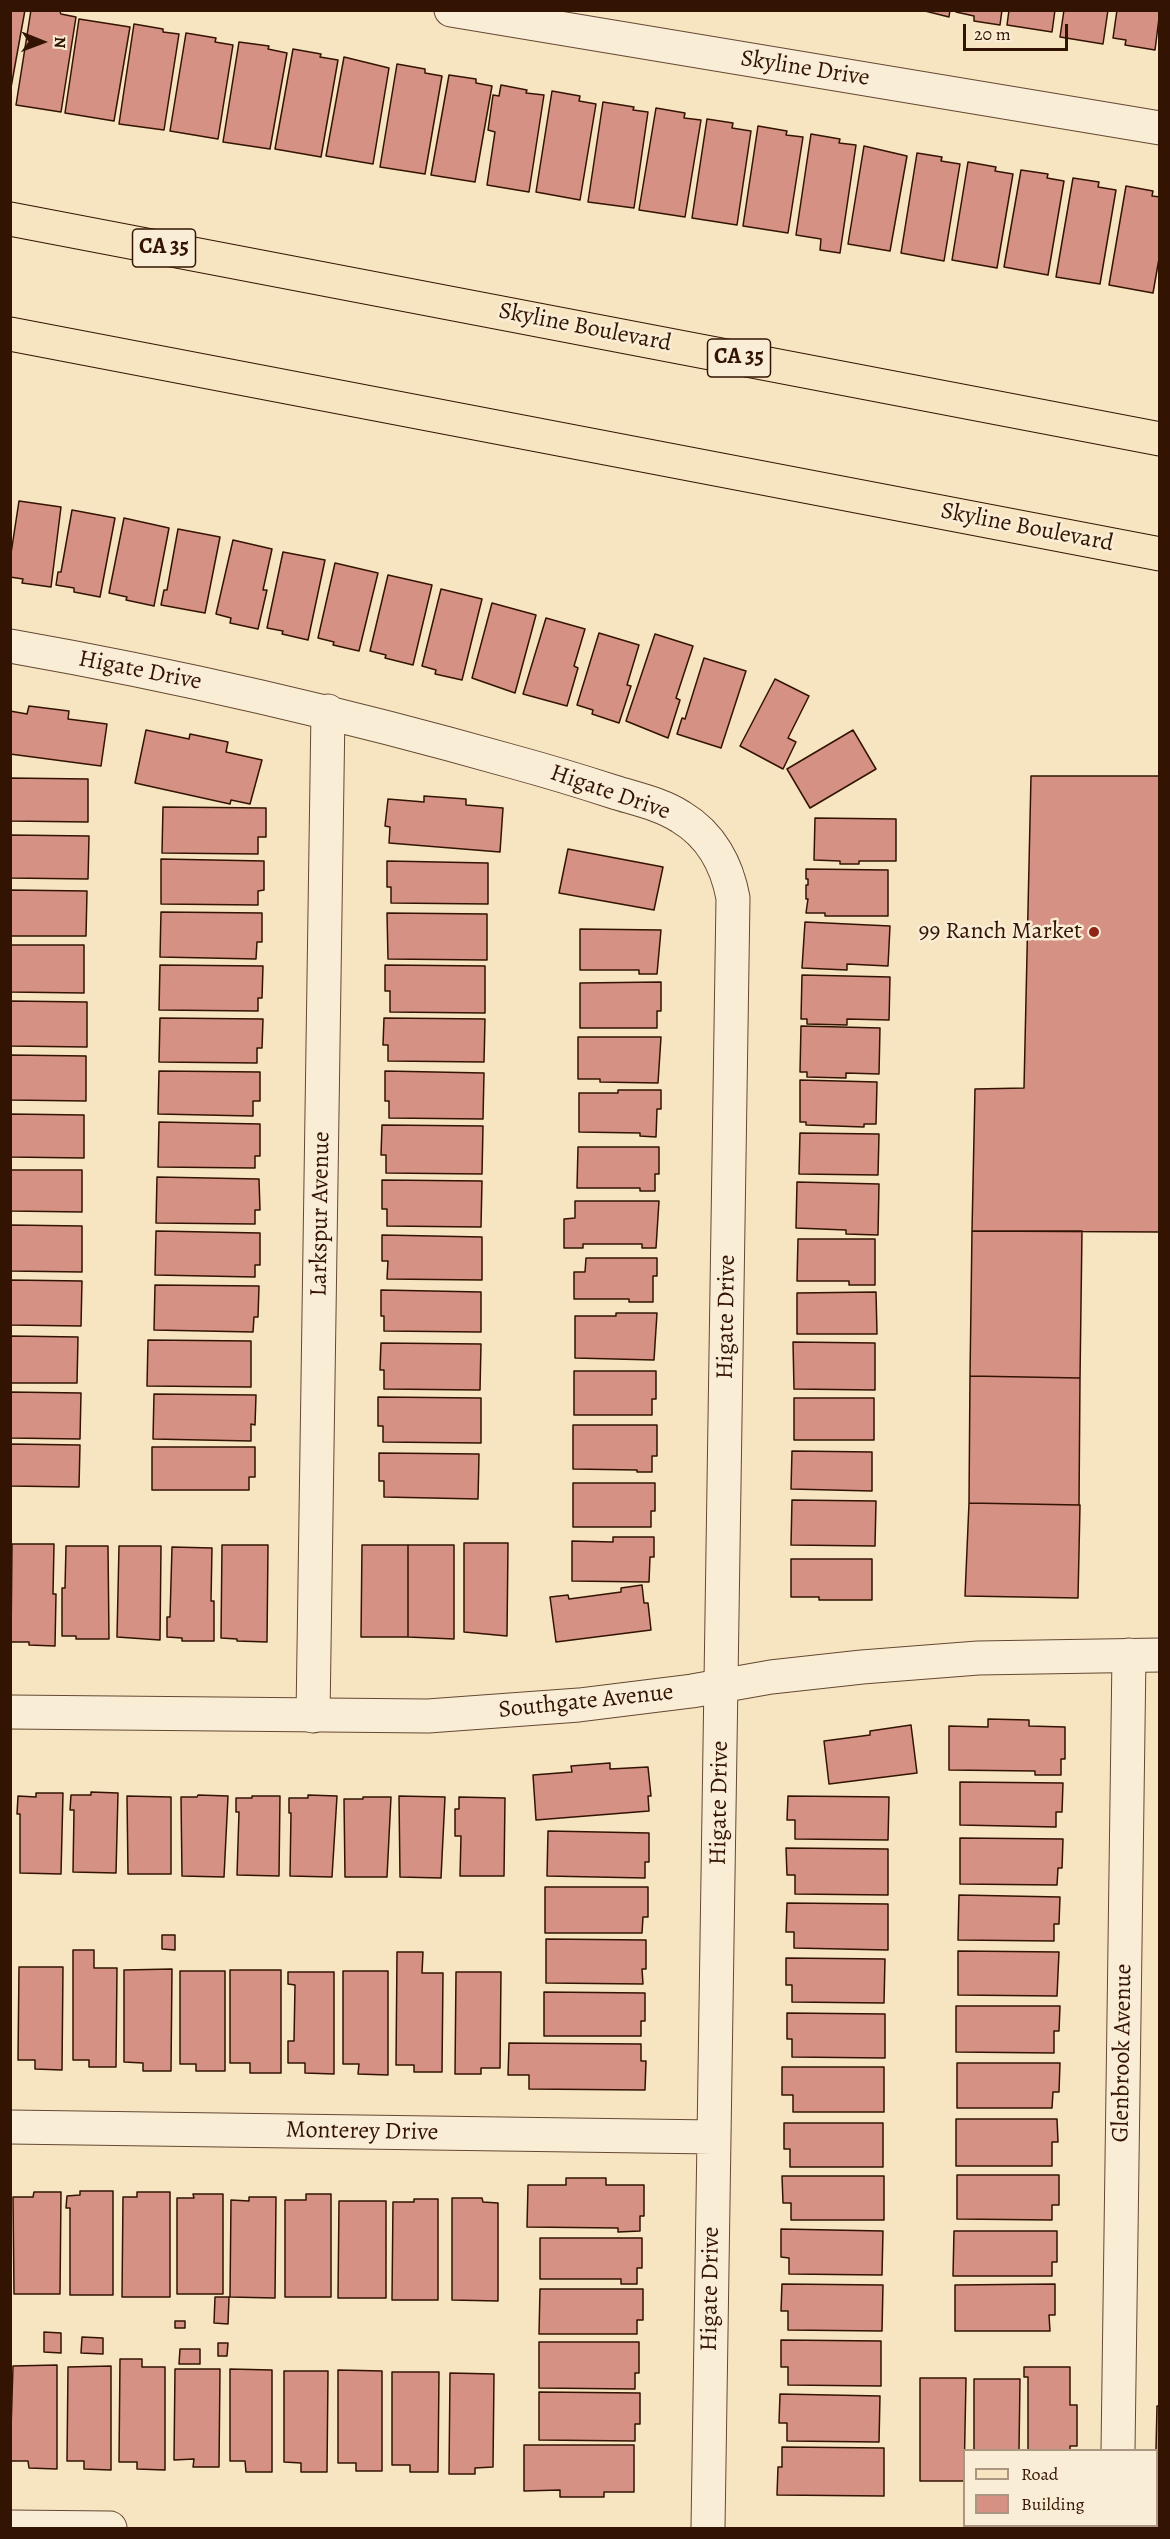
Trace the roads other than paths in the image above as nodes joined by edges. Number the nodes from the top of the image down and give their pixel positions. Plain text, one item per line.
1 (451, 10) edge
2 (1160, 128) edge
3 (10, 219) edge
4 (10, 334) edge
5 (1160, 439) edge
6 (1160, 554) edge
7 (10, 646) edge
8 (328, 711) junction
9 (1144, 1655) edge
10 (722, 1686) junction
11 (10, 1712) edge
12 (314, 1716) junction
13 (10, 2127) edge
14 (713, 2137) junction
15 (1118, 2449) edge
16 (10, 2527) edge
17 (110, 2529) edge
18 (708, 2529) edge

1 - 2 street, Skyline Drive
3 - 5 main road, Skyline Boulevard / CA 35
4 - 6 main road, Skyline Boulevard
7 - 8 street, Higate Drive
8 - 10 street, Higate Drive
8 - 12 street, Larkspur Avenue
9 - 10 street, Southgate Avenue
9 - 15 street, Glenbrook Avenue
10 - 12 street, Southgate Avenue
10 - 14 street, Higate Drive
11 - 12 street, Southgate Avenue
13 - 14 street, Monterey Drive
14 - 18 street, Higate Drive
16 - 17 street

